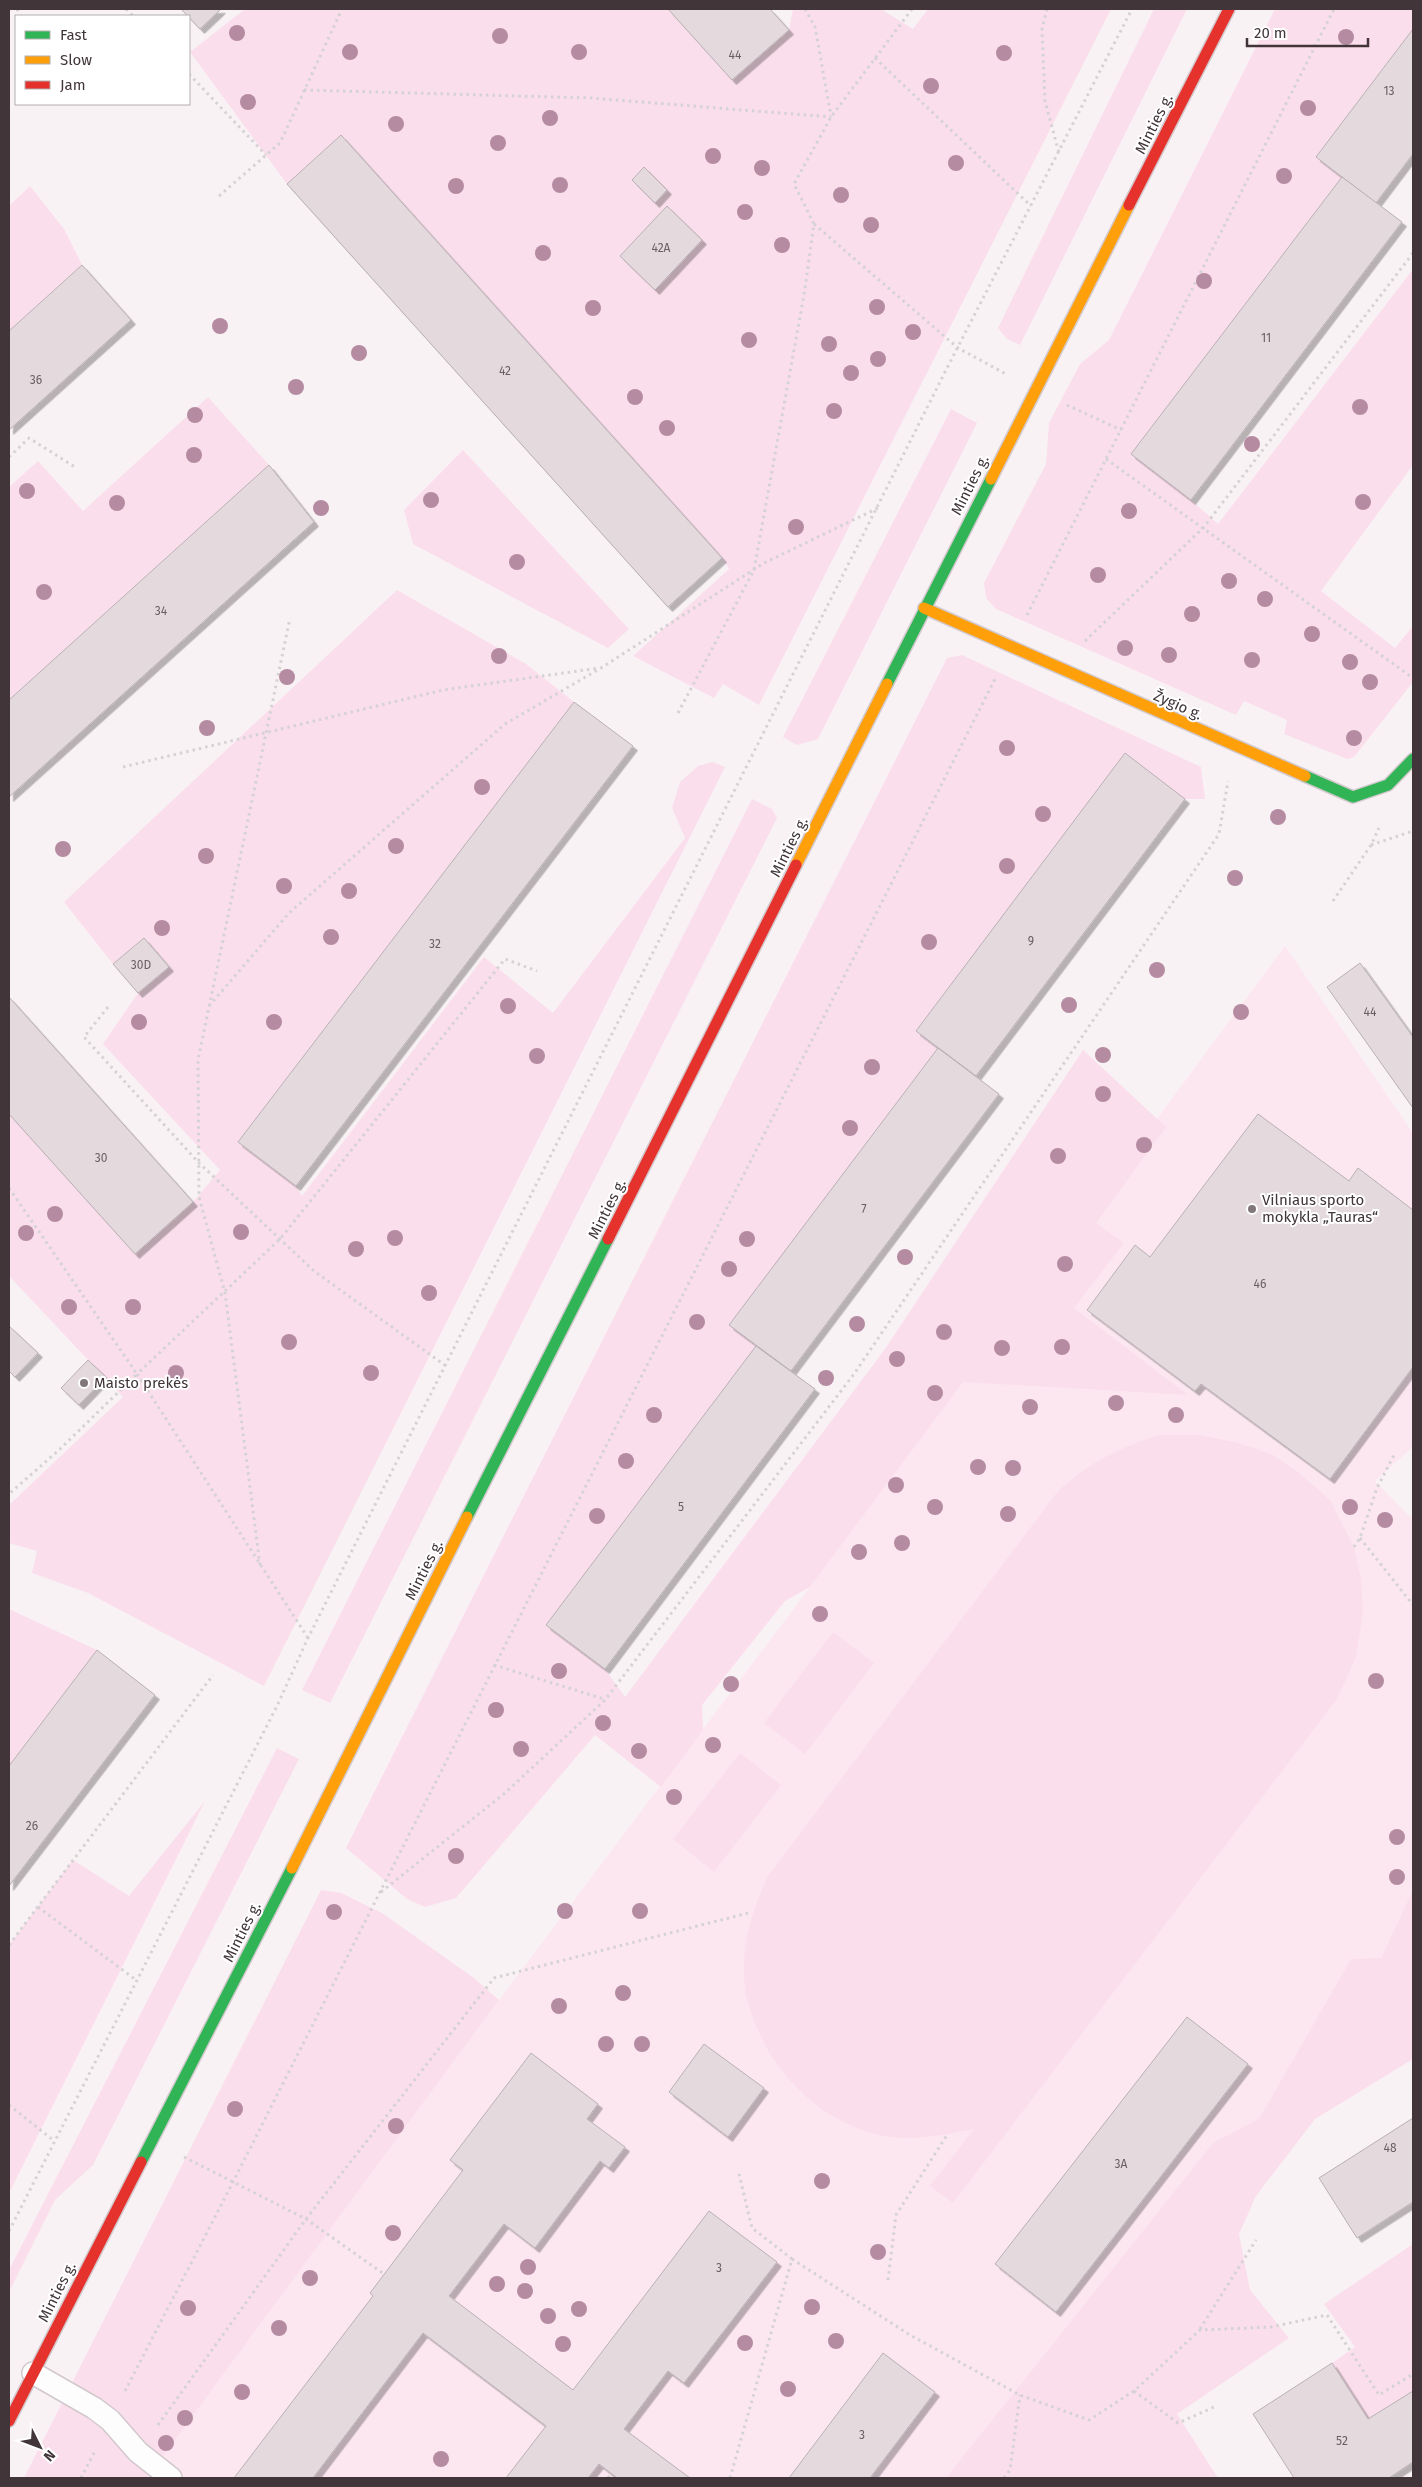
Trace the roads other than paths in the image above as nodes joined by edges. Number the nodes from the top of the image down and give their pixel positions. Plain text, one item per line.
1 (1229, 9) edge
2 (924, 608) junction
3 (1413, 759) edge
4 (33, 2374) junction
5 (9, 2421) edge
6 (171, 2478) edge

1 - 2 main road, Minties g.
2 - 3 main road, Žygio g.
2 - 4 main road, Minties g.
4 - 5 main road, Minties g.
4 - 6 lane

